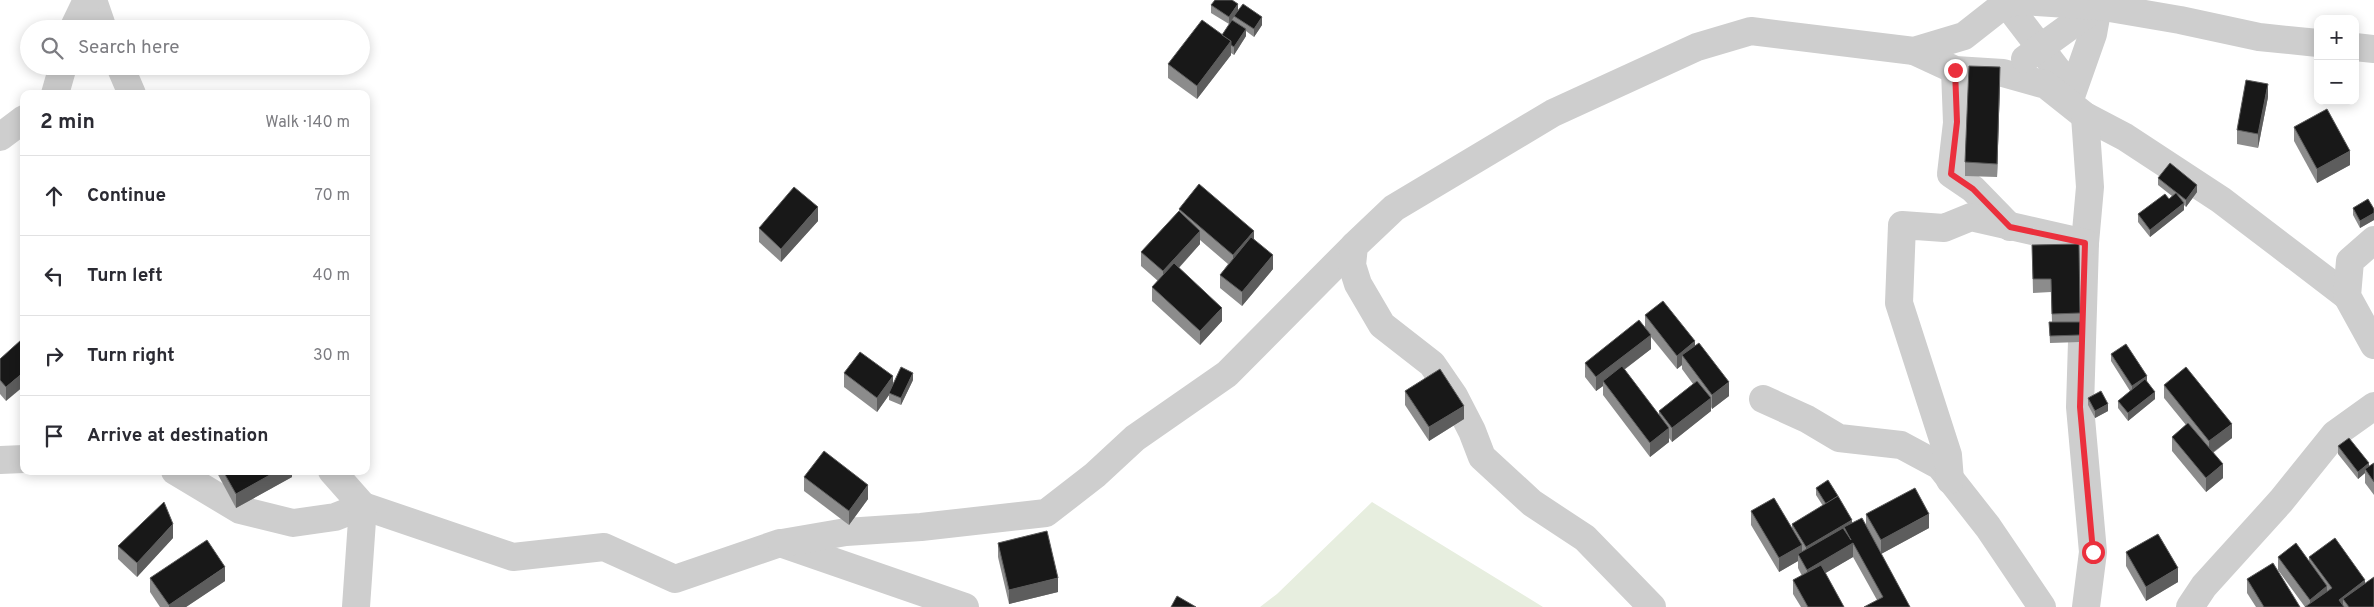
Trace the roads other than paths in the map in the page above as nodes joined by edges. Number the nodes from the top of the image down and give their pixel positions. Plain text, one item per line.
1 (87, 0) edge
2 (93, 0) edge
3 (2016, 1) edge
4 (2098, 6) junction
5 (78, 20) edge
6 (101, 20) edge
7 (2314, 43) edge
8 (2040, 47) junction
9 (2359, 47) edge
10 (2374, 49) edge
11 (1914, 51) junction
12 (1955, 70) junction
13 (2003, 73) junction
14 (60, 75) edge
15 (124, 75) edge
16 (56, 90) edge
17 (130, 90) edge
18 (2077, 109) junction
19 (20, 122) edge
20 (0, 137) edge
21 (2010, 227) junction
22 (2374, 240) edge
23 (2085, 243) junction
24 (1354, 246) junction
25 (2347, 296) junction
26 (2374, 345) edge
27 (1763, 399) dead end
28 (2374, 406) edge
29 (20, 459) edge
30 (0, 460) edge
31 (182, 475) edge
32 (336, 475) edge
33 (1950, 480) junction
34 (363, 506) junction
35 (780, 543) junction
36 (356, 607) edge
37 (965, 607) edge
38 (1652, 607) edge
39 (2042, 607) edge
40 (2086, 607) edge
41 (2190, 607) edge

1 - 5 street
2 - 6 street
3 - 4 street
3 - 8 street
3 - 11 street
4 - 7 street
4 - 8 street
4 - 18 street
8 - 13 street
8 - 18 street
9 - 10 street
11 - 12 street
11 - 24 street
12 - 13 street
12 - 21 street
13 - 18 street
14 - 16 street
15 - 17 street
18 - 23 street
18 - 25 street
19 - 20 street
21 - 23 street
21 - 33 street
22 - 25 street
23 - 40 street
24 - 35 street
24 - 38 street
25 - 26 street
27 - 33 street
28 - 41 street
29 - 30 street
31 - 34 street
32 - 34 street
33 - 39 street
34 - 35 street
34 - 36 street
35 - 37 street

